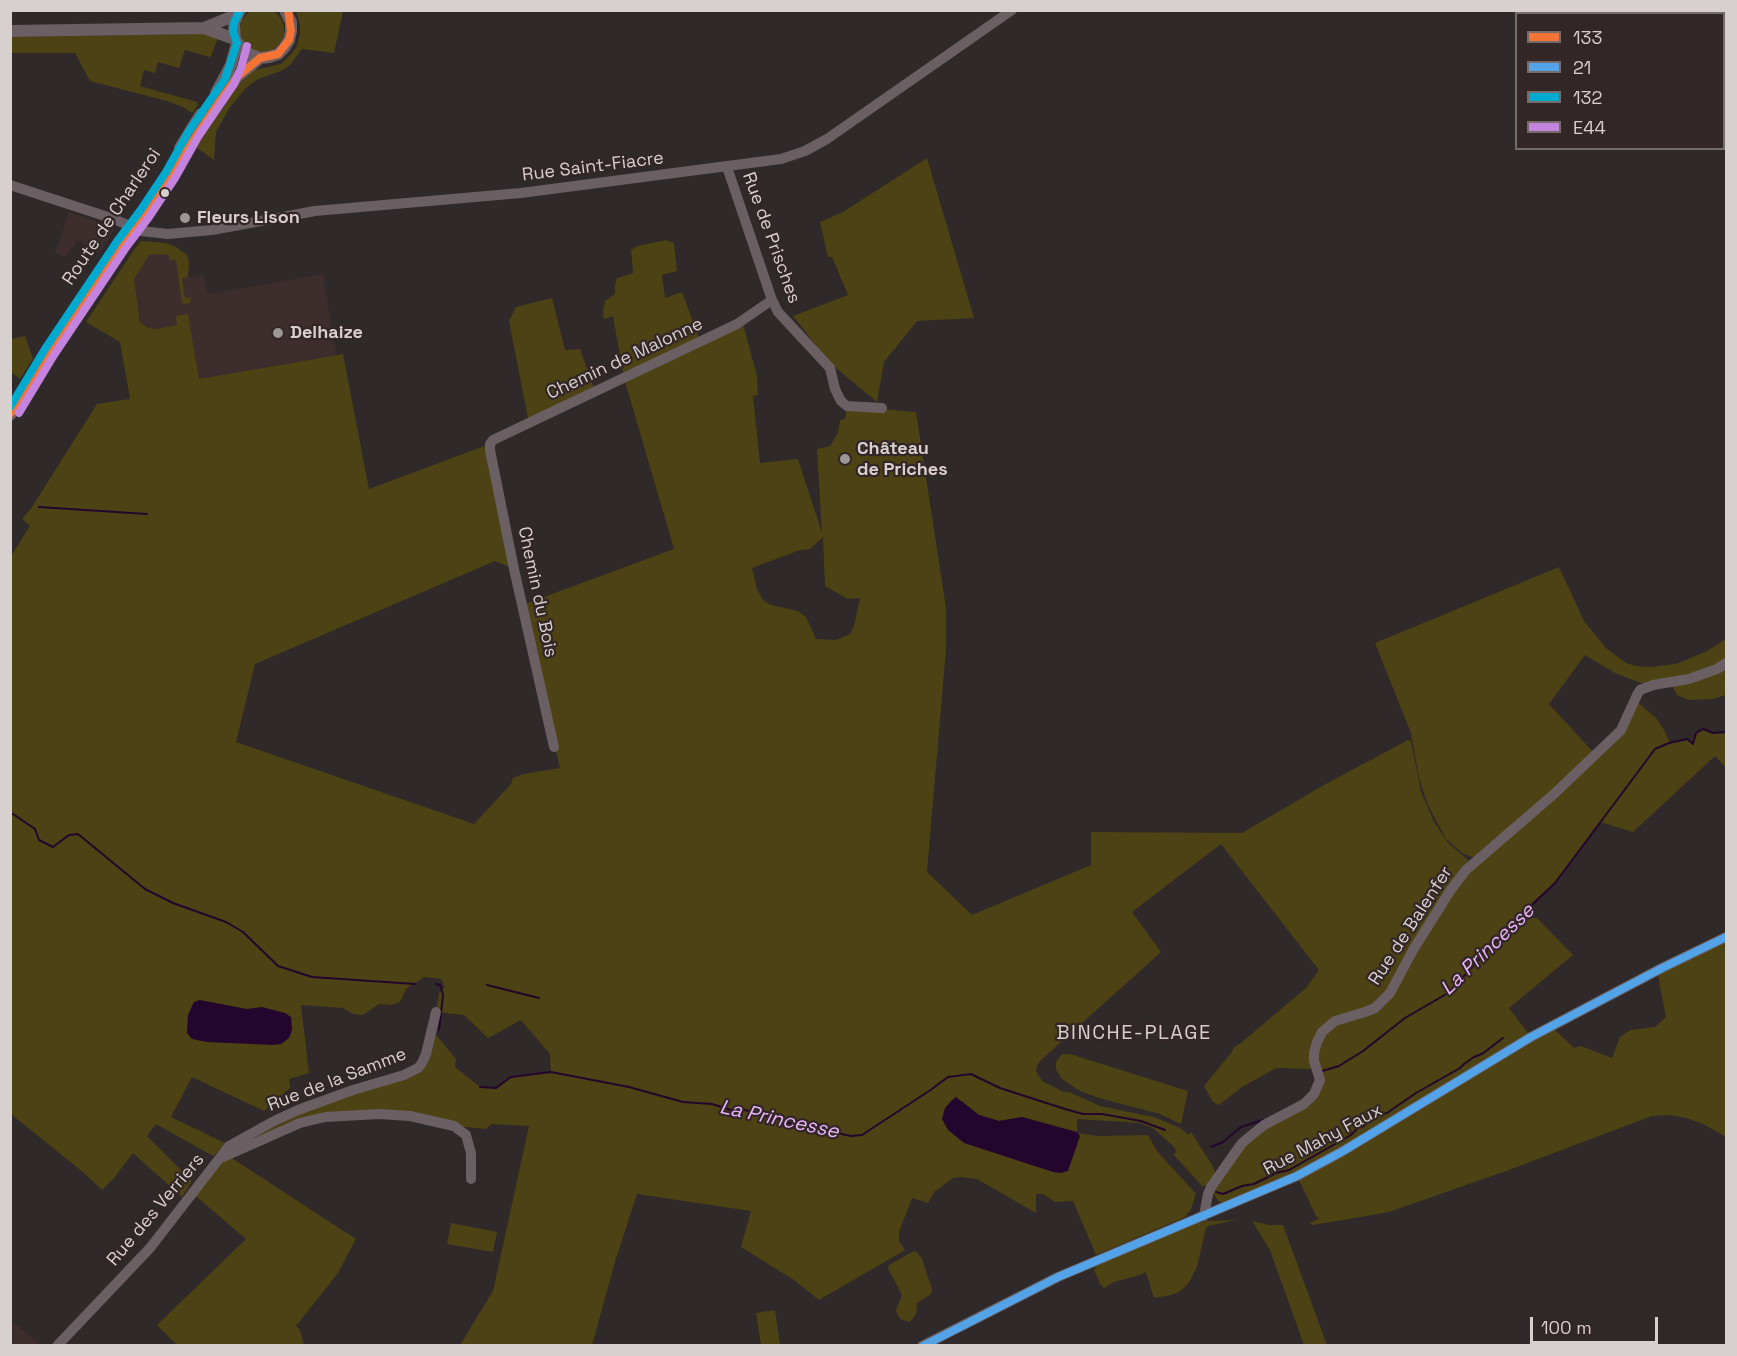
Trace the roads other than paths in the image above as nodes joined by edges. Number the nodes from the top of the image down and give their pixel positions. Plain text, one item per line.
1 (1012, 10) edge
2 (287, 12) edge
3 (238, 13) edge
4 (204, 28) junction
5 (10, 31) edge
6 (236, 41) junction
7 (260, 58) junction
8 (727, 166) junction
9 (10, 185) edge
10 (132, 227) junction
11 (772, 300) junction
12 (10, 408) edge
13 (882, 408) dead end
14 (10, 415) edge
15 (490, 444) joint
16 (1726, 663) edge
17 (554, 747) dead end
18 (1726, 937) edge
19 (436, 1012) dead end
20 (220, 1158) junction
21 (471, 1179) dead end
22 (1204, 1216) junction
23 (57, 1346) edge
24 (922, 1346) edge

1 - 8 street, Rue Saint-Fiacre
2 - 7 main road
3 - 4 main road
3 - 6 main road, Route de Charleroi
4 - 5 main road
4 - 6 main road
6 - 7 main road
6 - 10 main road, Route de Charleroi
7 - 10 main road
8 - 10 street, Rue Saint-Fiacre
8 - 11 street, Rue de Prisches
9 - 10 street, Rue Saint-Fiacre
10 - 12 main road, Route de Charleroi
10 - 14 main road
11 - 13 street, Rue de Prisches
11 - 15 street, Chemin de Malonne
15 - 17 street, Chemin du Bois
16 - 22 street, Rue de Balenfer
18 - 22 street, Rue Mahy Faux
19 - 20 street, Rue de la Samme
20 - 21 street, Rue des Verriers
20 - 23 street, Rue des Verriers
22 - 24 street, Rue Mahy Faux

